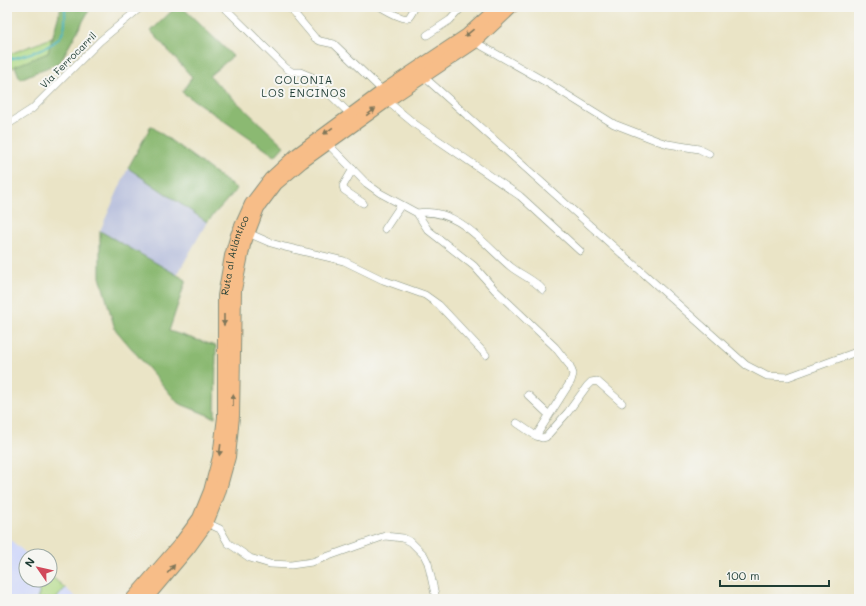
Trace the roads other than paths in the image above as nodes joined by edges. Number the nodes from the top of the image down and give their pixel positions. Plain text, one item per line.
1 (141, 7) edge
2 (224, 7) edge
3 (289, 7) edge
4 (381, 7) edge
5 (415, 7) edge
6 (462, 7) edge
7 (498, 7) edge
8 (512, 7) edge
9 (427, 35) dead end
10 (475, 42) junction
11 (423, 76) junction
12 (385, 96) junction
13 (351, 115) junction
14 (7, 125) edge
15 (328, 144) junction
16 (709, 154) dead end
17 (353, 169) junction
18 (363, 203) dead end
19 (401, 205) junction
20 (417, 212) junction
21 (385, 229) dead end
22 (248, 232) junction
23 (580, 251) dead end
24 (543, 290) dead end
25 (859, 350) edge
26 (486, 355) dead end
27 (528, 395) dead end
28 (622, 403) dead end
29 (549, 415) junction
30 (518, 423) dead end
31 (536, 436) junction
32 (207, 523) junction
33 (132, 599) edge
34 (146, 599) edge
35 (436, 599) edge

1 - 14 street, Via Ferrocarril
2 - 13 street
3 - 12 street
4 - 5 street
6 - 9 street
7 -> 12 highway, Ruta al Atlántico
8 - 10 highway, Ruta al Atlántico
10 - 11 highway, Ruta al Atlántico
10 - 16 street
11 - 12 highway, Ruta al Atlántico
11 - 25 street
12 - 13 highway, Ruta al Atlántico
15 -> 12 highway, Ruta al Atlántico
12 - 23 street
13 -> 33 highway, Ruta al Atlántico
15 - 17 street
15 - 22 highway, Ruta al Atlántico
17 - 18 street
17 - 19 street
19 - 20 street
19 - 21 street
20 - 24 street
20 - 29 street
22 - 26 street
32 -> 22 highway, Ruta al Atlántico
27 - 29 street
28 - 31 street
29 - 31 street
30 - 31 street
34 -> 32 highway, Ruta al Atlántico
32 - 35 street

